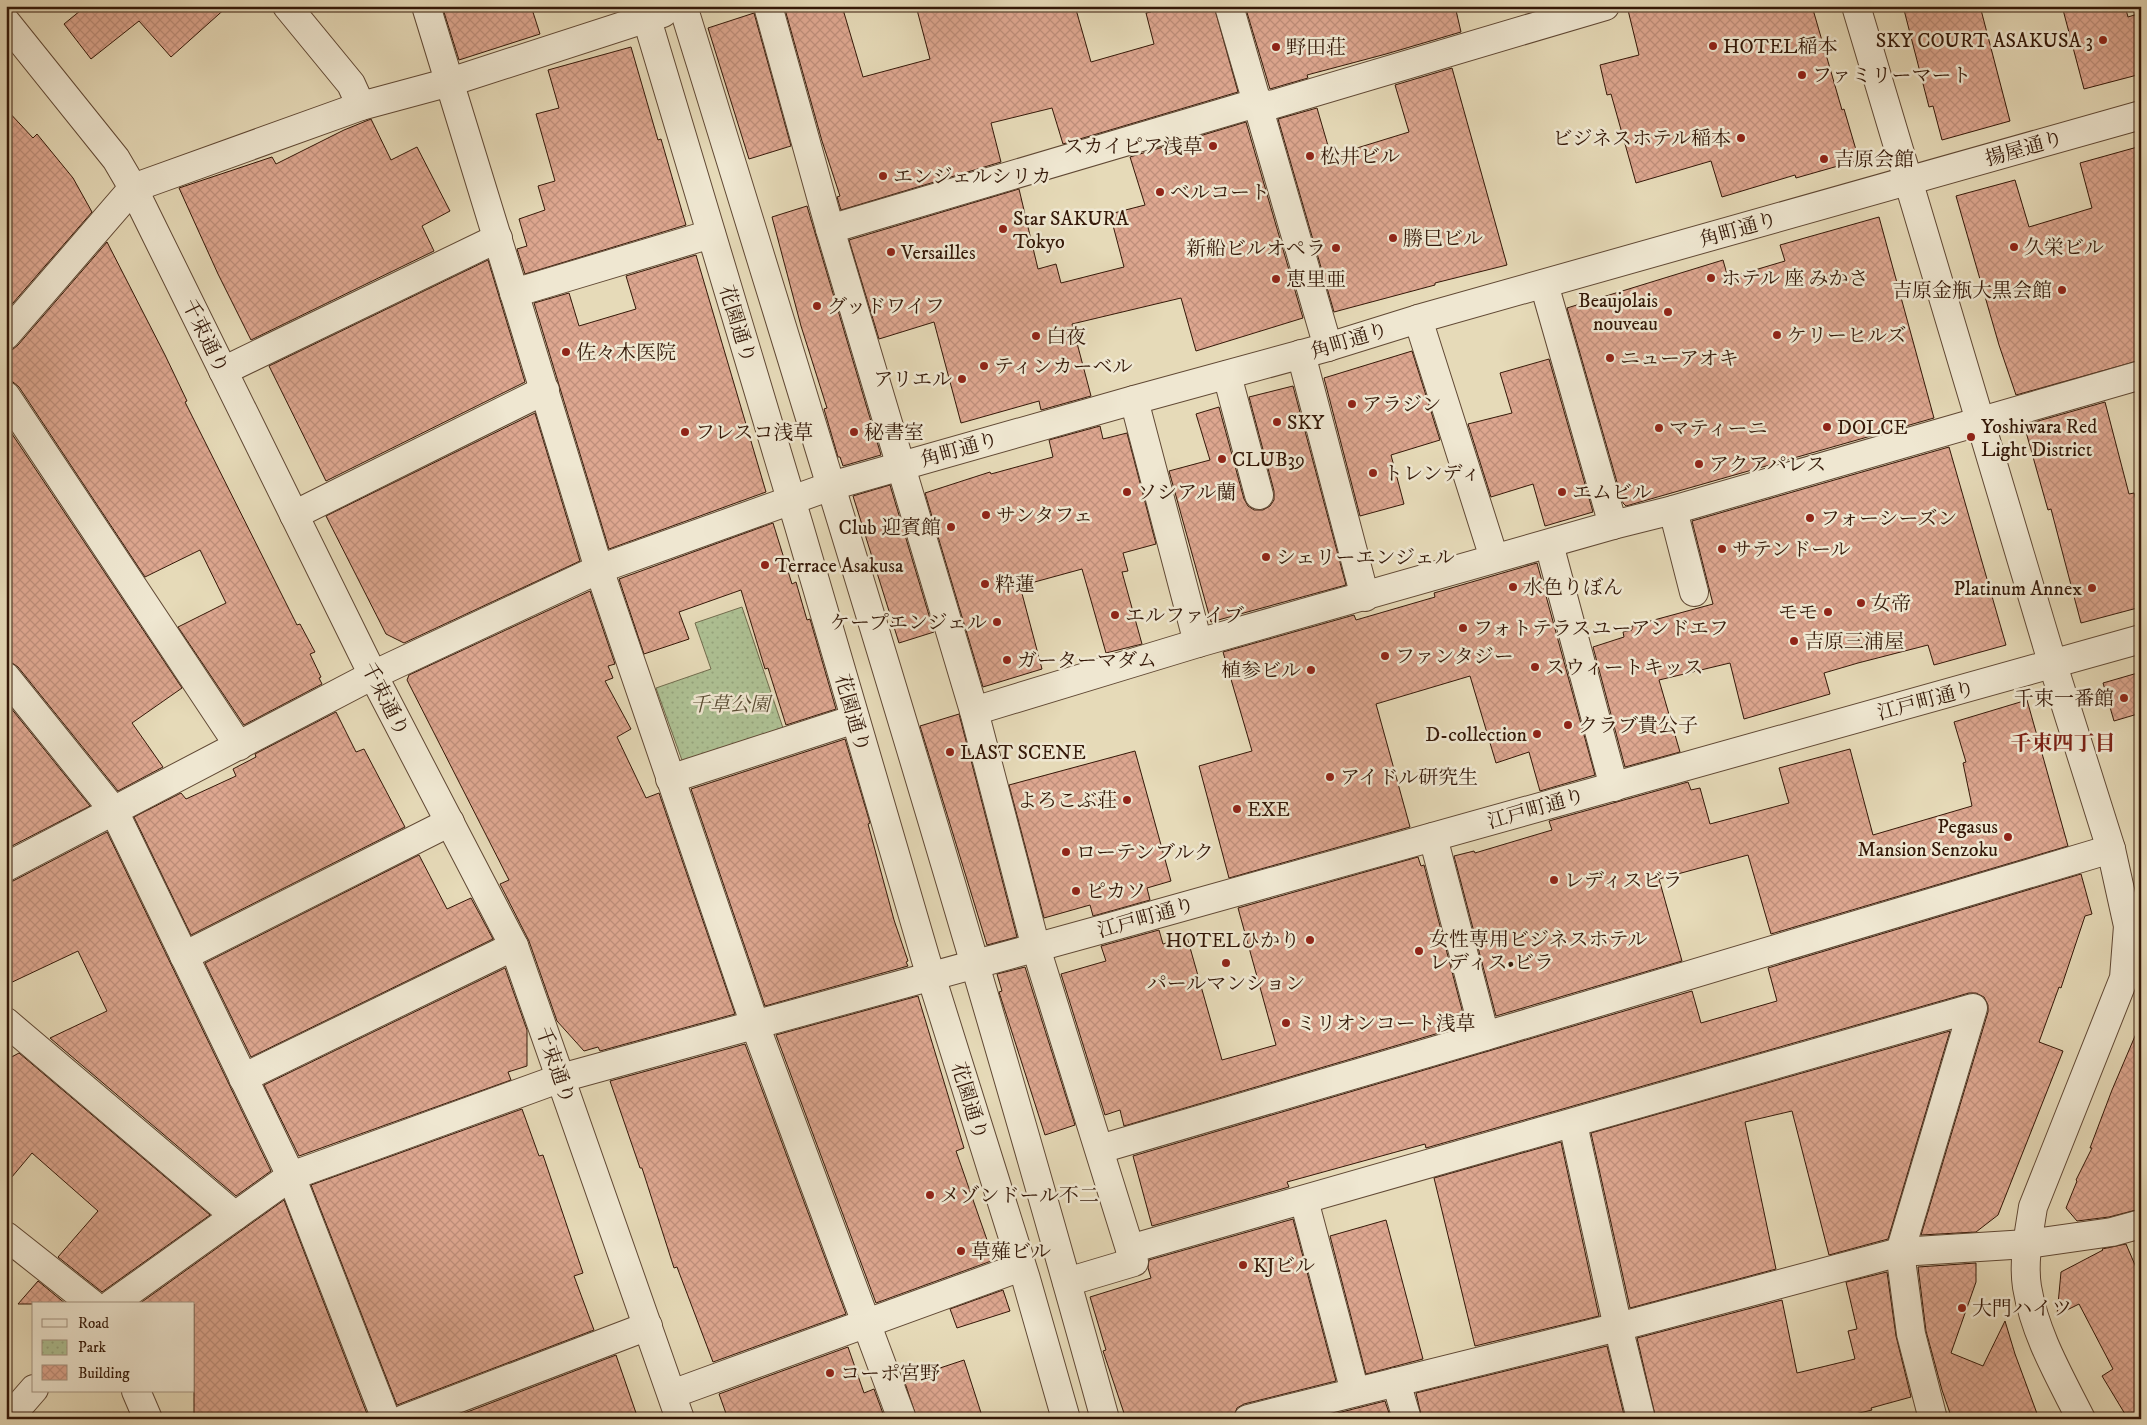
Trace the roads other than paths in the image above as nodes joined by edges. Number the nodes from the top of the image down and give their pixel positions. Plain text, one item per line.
1 (288, 6) edge
2 (426, 6) edge
3 (683, 6) edge
4 (768, 6) edge
5 (1229, 6) edge
6 (1606, 6) edge
7 (1856, 6) edge
8 (645, 13) edge
9 (6, 22) edge
10 (450, 82) junction
11 (1256, 104) junction
12 (361, 106) junction
13 (2141, 115) edge
14 (1908, 180) junction
15 (133, 188) junction
16 (830, 229) junction
17 (711, 234) junction
18 (498, 238) junction
19 (1544, 284) junction
20 (514, 293) junction
21 (1418, 319) junction
22 (6, 336) edge
23 (1328, 347) junction
24 (1301, 354) junction
25 (222, 371) junction
26 (1227, 375) junction
27 (2141, 375) edge
28 (545, 390) junction
29 (6, 396) edge
30 (1134, 400) junction
31 (1981, 421) junction
32 (901, 466) junction
33 (831, 486) junction
34 (1259, 495) dead end
35 (791, 502) junction
36 (1673, 510) junction
37 (294, 515) junction
38 (1613, 525) junction
39 (1550, 544) junction
40 (1494, 558) junction
41 (599, 569) junction
42 (1694, 592) dead end
43 (1365, 597) junction
44 (2141, 639) edge
45 (1198, 643) junction
46 (2053, 665) junction
47 (373, 675) junction
48 (8, 684) edge
49 (974, 711) junction
50 (855, 719) junction
51 (239, 746) junction
52 (670, 779) junction
53 (1614, 787) junction
54 (114, 811) junction
55 (450, 822) junction
56 (1433, 837) junction
57 (2110, 849) junction
58 (6, 867) edge
59 (2134, 925) edge
60 (514, 946) junction
61 (1036, 948) junction
62 (184, 956) junction
63 (974, 964) junction
64 (931, 976) junction
65 (6, 1022) edge
66 (755, 1025) junction
67 (1485, 1036) junction
68 (243, 1078) junction
69 (561, 1078) junction
70 (1573, 1124) junction
71 (1100, 1149) junction
72 (290, 1176) junction
73 (1304, 1200) junction
74 (235, 1216) junction
75 (2141, 1224) edge
76 (6, 1236) edge
77 (2027, 1244) junction
78 (1900, 1252) junction
79 (1132, 1255) junction
80 (1023, 1273) junction
81 (1065, 1276) junction
82 (89, 1302) edge
83 (115, 1302) edge
84 (866, 1323) junction
85 (648, 1326) junction
86 (1618, 1327) junction
87 (1396, 1382) junction
88 (32, 1391) edge
89 (136, 1392) edge
90 (1355, 1392) junction
91 (676, 1406) edge
92 (1929, 1418) edge
93 (8, 1419) edge
94 (148, 1419) edge
95 (386, 1419) edge
96 (404, 1419) edge
97 (902, 1419) edge
98 (1066, 1419) edge
99 (1105, 1419) edge
100 (1248, 1419) edge
101 (1407, 1419) edge
102 (1641, 1419) edge
103 (2081, 1419) edge

1 - 12 street
2 - 10 street
3 - 8 street
3 - 33 street, 花園通り
4 - 16 street
5 - 11 street
6 - 11 street
7 - 14 street
8 - 10 street
8 - 17 street, 花園通り
9 - 15 street, 千束通り
10 - 12 street
10 - 18 street
11 - 16 street
11 - 23 street
12 - 15 street
13 - 14 street, 揚屋通り
14 - 19 street, 角町通り
14 - 31 street
15 - 22 street
15 - 25 street, 千束通り
16 - 32 street
17 - 20 street
17 - 35 street, 花園通り
18 - 20 street
18 - 25 street
19 - 21 street, 角町通り
19 - 38 street
20 - 28 street
21 - 23 street, 角町通り
21 - 40 street
23 - 24 street, 角町通り
24 - 26 street, 角町通り
24 - 43 street
25 - 37 street, 千束通り
26 - 30 street, 角町通り
26 - 34 street
27 - 31 street
28 - 37 street
28 - 41 street
29 - 51 street
30 - 32 street, 角町通り
30 - 45 street
31 - 36 street
31 - 46 street
32 - 33 street, 角町通り
32 - 49 street
33 - 35 street, 角町通り
33 - 63 street, 花園通り
35 - 41 street, 角町通り
35 - 50 street, 花園通り
36 - 38 street
36 - 42 street
37 - 47 street, 千束通り
38 - 39 street
39 - 40 street
39 - 53 street
40 - 43 street
41 - 47 street, 角町通り
41 - 52 street
43 - 45 street
44 - 46 street, 江戸町通り
45 - 49 street
46 - 53 street, 江戸町通り
46 - 57 street
47 - 51 street, 角町通り
47 - 55 street, 千束通り
48 - 54 street
49 - 61 street
50 - 52 street
50 - 64 street, 花園通り
51 - 54 street, 角町通り
52 - 66 street
53 - 56 street, 江戸町通り
54 - 58 street, 角町通り
54 - 62 street
55 - 60 street, 千束通り
55 - 62 street
56 - 61 street, 江戸町通り
56 - 67 street
57 - 59 street
57 - 67 street
59 - 77 street
60 - 68 street
60 - 69 street, 千束通り
61 - 63 street, 江戸町通り
61 - 71 street
62 - 68 street
63 - 64 street, 江戸町通り
63 - 81 street, 花園通り
64 - 66 street, 江戸町通り
64 - 80 street, 花園通り
65 - 74 street
66 - 69 street, 江戸町通り
66 - 84 street
67 - 71 street
68 - 72 street
69 - 72 street, 江戸町通り
69 - 85 street, 千束通り
70 - 73 street
70 - 78 street
70 - 86 street
71 - 79 street
72 - 74 street, 江戸町通り
72 - 95 street
73 - 79 street
73 - 90 street
74 - 83 street, 江戸町通り
75 - 77 street
76 - 82 street
77 - 78 street
77 - 103 street
78 - 86 street
78 - 92 street
79 - 81 street
80 - 81 street
80 - 84 street
80 - 98 street, 花園通り
81 - 99 street, 花園通り
84 - 91 street
84 - 97 street
85 - 91 street, 千束通り
85 - 96 street
86 - 87 street
86 - 102 street
87 - 90 street
87 - 101 street
88 - 93 street
89 - 94 street
90 - 100 street

